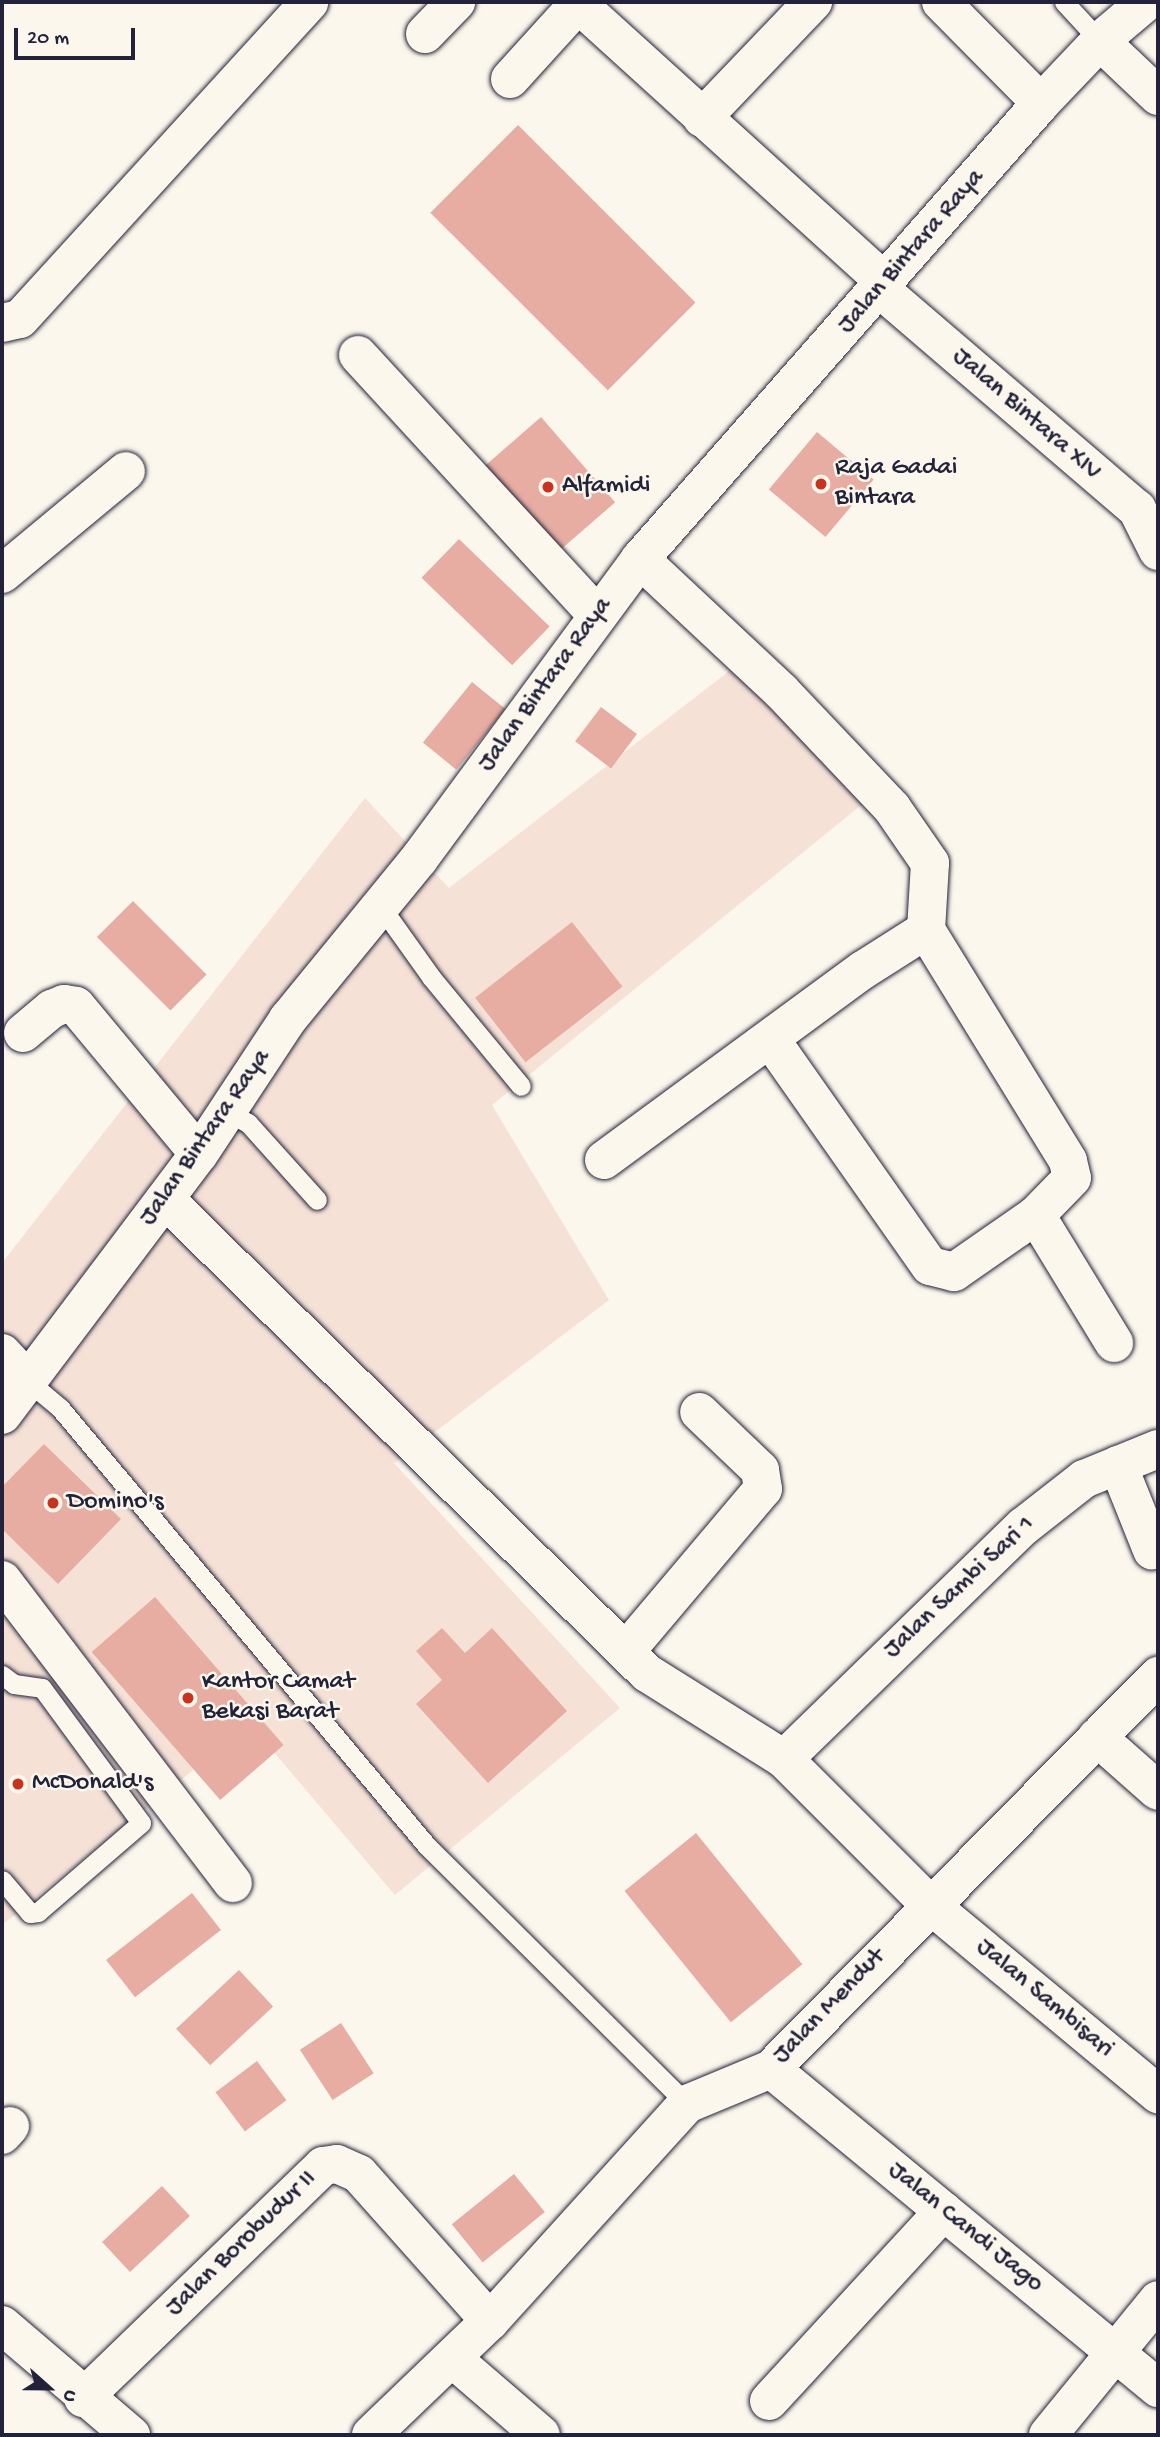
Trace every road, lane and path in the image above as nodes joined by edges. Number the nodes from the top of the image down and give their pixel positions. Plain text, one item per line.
1 (309, 2) edge
2 (456, 2) edge
3 (813, 2) edge
4 (941, 2) edge
5 (1064, 2) edge
6 (1146, 2) edge
7 (577, 3) edge
8 (425, 34) dead end
9 (1100, 41) junction
10 (510, 79) dead end
11 (1158, 96) edge
12 (1041, 103) junction
13 (702, 118) junction
14 (882, 285) junction
15 (2, 323) edge
16 (358, 355) dead end
17 (126, 471) dead end
18 (1158, 551) edge
19 (640, 559) junction
20 (2, 574) edge
21 (597, 615) junction
22 (379, 904) junction
23 (926, 930) junction
24 (23, 1032) dead end
25 (771, 1040) junction
26 (521, 1086) dead end
27 (228, 1112) junction
28 (199, 1154) junction
29 (604, 1160) dead end
30 (165, 1199) junction
31 (317, 1200) dead end
32 (1036, 1215) junction
33 (1114, 1343) dead end
34 (2, 1353) edge
35 (29, 1382) junction
36 (699, 1412) dead end
37 (2, 1415) edge
38 (1158, 1449) edge
39 (1118, 1465) junction
40 (1152, 1550) dead end
41 (2, 1580) edge
42 (626, 1651) junction
43 (1158, 1676) edge
44 (6, 1684) edge
45 (1097, 1737) junction
46 (784, 1759) junction
47 (1158, 1791) edge
48 (2, 1880) edge
49 (233, 1883) dead end
50 (929, 1904) junction
51 (771, 2069) junction
52 (1158, 2094) edge
53 (687, 2104) junction
54 (944, 2211) junction
55 (1158, 2300) edge
56 (490, 2322) junction
57 (2, 2325) edge
58 (1117, 2353) junction
59 (453, 2359) junction
60 (1158, 2388) edge
61 (83, 2398) junction
62 (769, 2400) dead end
63 (131, 2435) edge
64 (371, 2435) edge
65 (541, 2435) edge
66 (1048, 2435) edge

1 - 15 street
2 - 8 street
3 - 13 street
4 - 12 street
5 - 9 lane
6 - 9 street, Jalan Bintara Raya
7 - 10 street
7 - 13 street, Jalan Bintara XIV
9 - 11 street
9 - 12 street, Jalan Bintara Raya
12 - 14 street, Jalan Bintara Raya
13 - 14 street, Jalan Bintara XIV
14 - 18 street, Jalan Bintara XIV
14 - 19 street, Jalan Bintara Raya
16 - 21 street
17 - 20 street
19 - 21 street, Jalan Bintara Raya
19 - 23 street
21 - 22 street, Jalan Bintara Raya
22 - 26 lane
22 - 27 street, Jalan Bintara Raya
23 - 25 street
23 - 32 street
24 - 28 street
25 - 29 street
25 - 32 street
27 - 28 street, Jalan Bintara Raya
27 - 31 lane
28 - 30 street, Jalan Bintara Raya
30 - 35 street, Jalan Bintara Raya
30 - 42 street, Jalan Sambisari
32 - 33 street
34 - 35 street
35 - 37 street, Jalan Bintara Raya
35 - 53 lane
36 - 42 street
38 - 39 street, Jalan Sambi Sari 1
39 - 40 street
39 - 46 street, Jalan Sambi Sari 1
41 - 49 street
42 - 46 street, Jalan Sambisari
43 - 45 street, Jalan Mendut
44 - 48 lane
45 - 47 street
45 - 50 street, Jalan Mendut
46 - 50 street, Jalan Sambisari
50 - 51 street, Jalan Mendut
50 - 52 street, Jalan Sambisari
51 - 53 street, Jalan Mendut
51 - 54 street, Jalan Candi Jago
53 - 56 street, Jalan Mendut
54 - 58 street, Jalan Candi Jago
54 - 62 street
55 - 58 street
56 - 59 street, Jalan Mendut
56 - 61 street, Jalan Borobudur II
57 - 61 street
58 - 60 street, Jalan Candi Jago
58 - 66 street
59 - 64 street, Jalan Mendut
59 - 65 street
61 - 63 street

